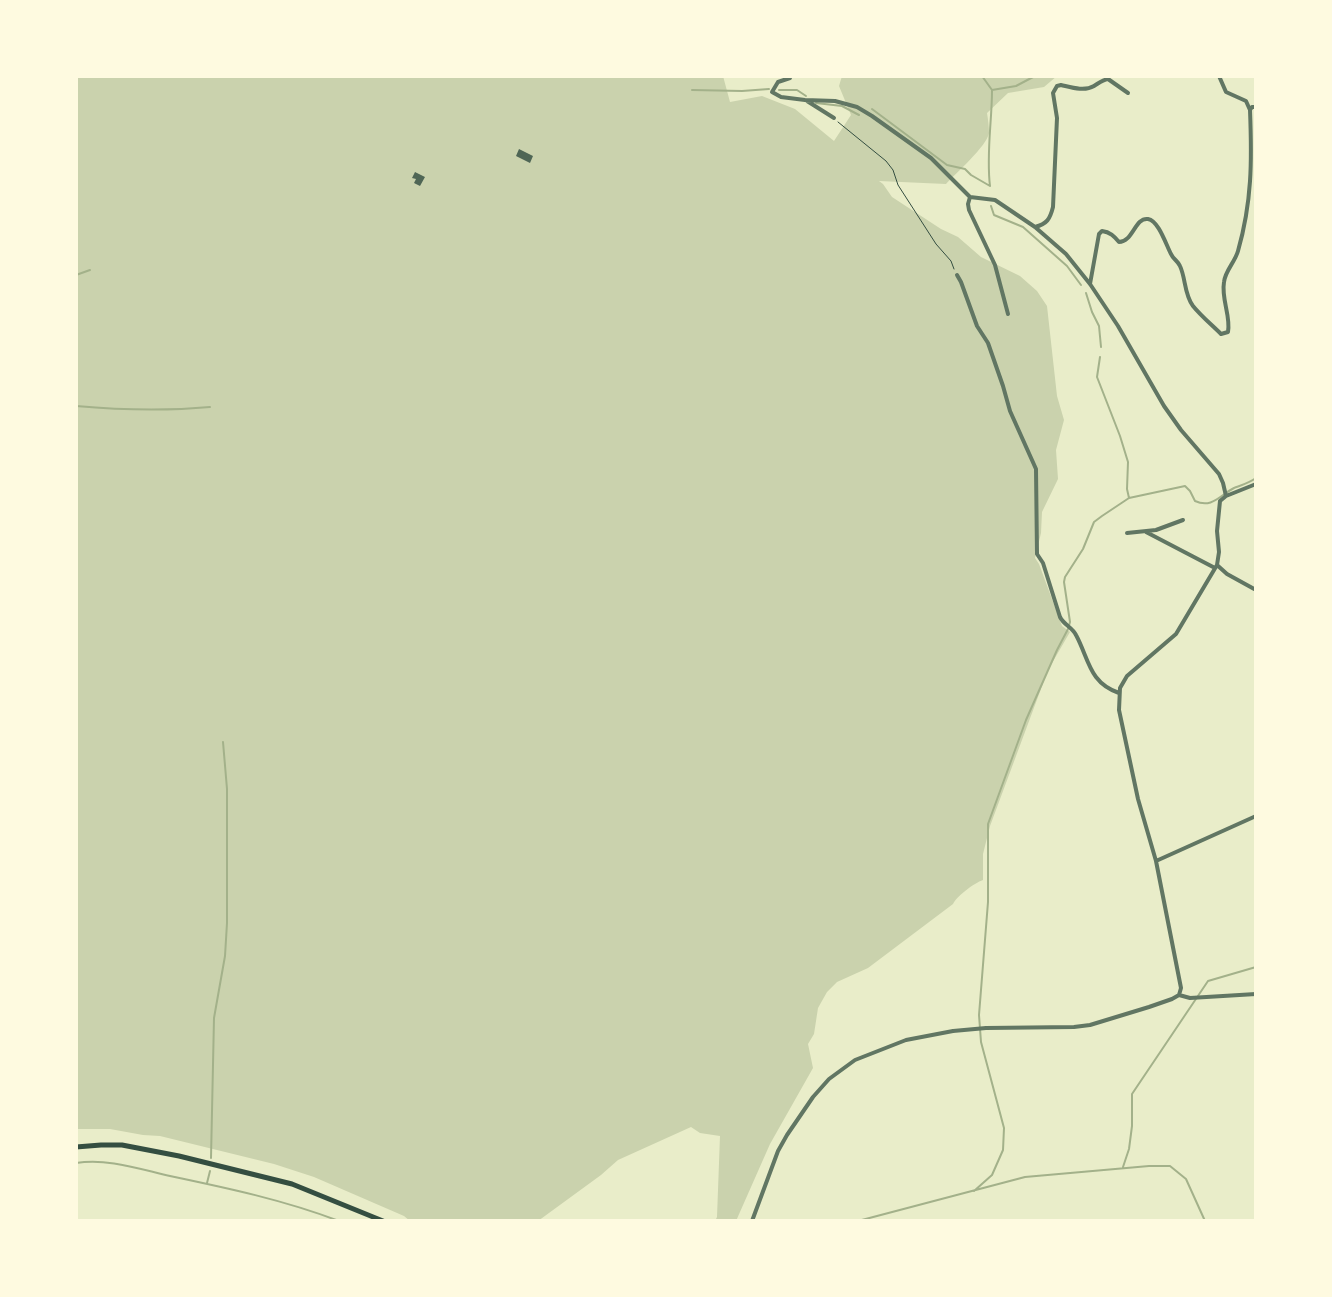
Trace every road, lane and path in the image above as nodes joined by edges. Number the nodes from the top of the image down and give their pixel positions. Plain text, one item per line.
1 (1219, 76) edge
2 (791, 77) edge
3 (1128, 93) dead end
4 (805, 100) junction
5 (1256, 107) edge
6 (1250, 110) junction
7 (834, 118) joint
8 (970, 197) junction
9 (1035, 227) junction
10 (957, 275) joint
11 (1090, 284) junction
12 (1008, 314) dead end
13 (1256, 484) edge
14 (1226, 496) junction
15 (1183, 520) dead end
16 (1127, 532) dead end
17 (1146, 532) junction
18 (1216, 567) junction
19 (1256, 590) edge
20 (1119, 693) junction
21 (1256, 816) edge
22 (1156, 861) junction
23 (1256, 994) edge
24 (1179, 995) junction
25 (76, 1147) edge
26 (383, 1221) edge
27 (752, 1221) edge

1 - 6 street
2 - 4 street
3 - 9 street
4 - 7 street
4 - 8 street
5 - 6 street
6 - 11 street
7 - 10 path
8 - 9 street
8 - 12 street
9 - 11 street
10 - 20 street
11 - 14 street
13 - 14 street
14 - 18 street
15 - 17 street
16 - 17 street
17 - 18 street
18 - 19 street
18 - 20 street
20 - 22 street
21 - 22 street
22 - 24 street
23 - 24 street
24 - 27 street
25 - 26 main road

